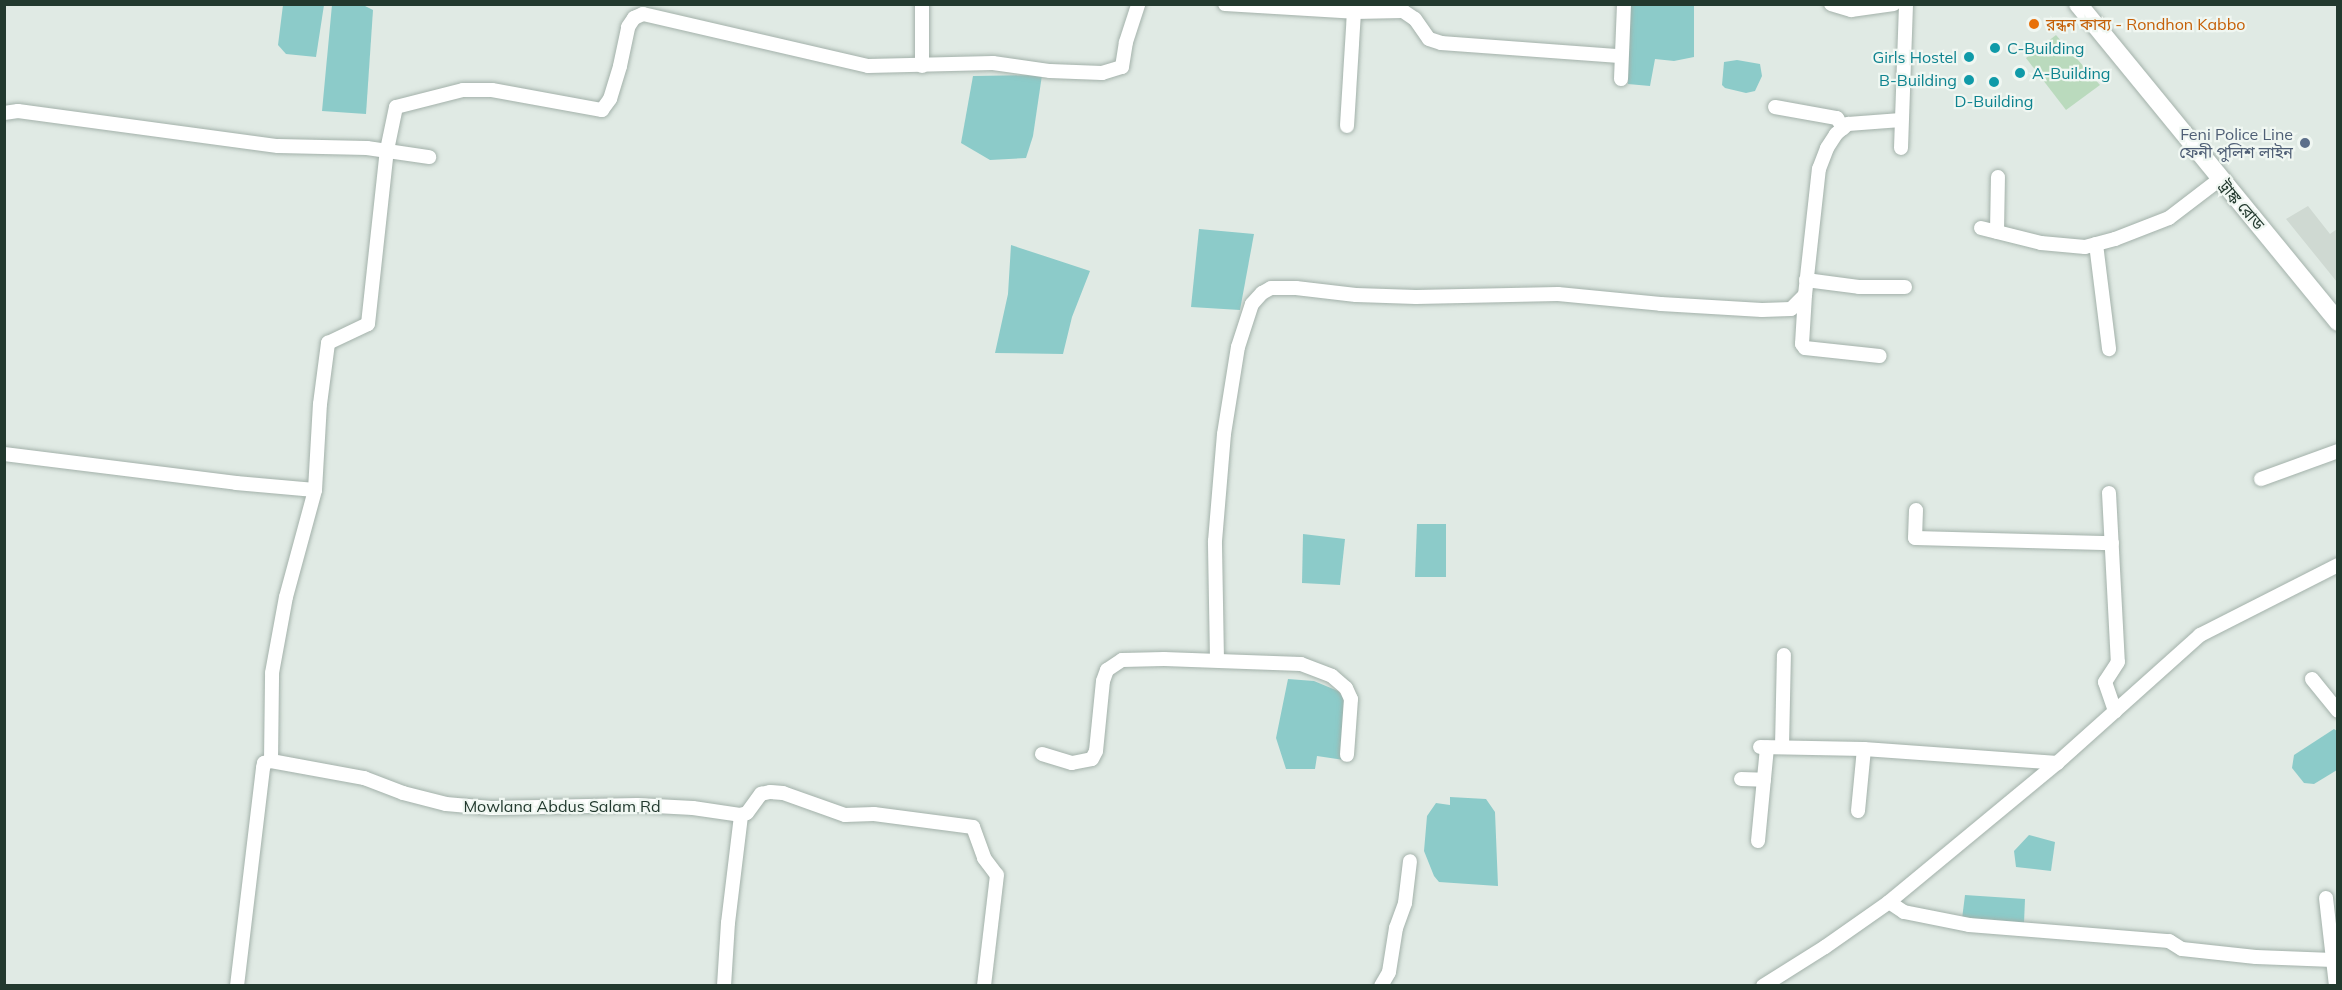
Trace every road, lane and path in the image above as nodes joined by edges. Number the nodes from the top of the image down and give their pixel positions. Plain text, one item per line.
1 (922, 4) edge
2 (1138, 4) edge
3 (1225, 4) edge
4 (1624, 4) edge
5 (1832, 4) edge
6 (1894, 4) edge
7 (1906, 4) edge
8 (2078, 4) edge
9 (1242, 6) edge
10 (1354, 12) junction
11 (1620, 56) junction
12 (922, 66) junction
13 (1621, 79) dead end
14 (1775, 107) dead end
15 (4, 113) edge
16 (1901, 120) junction
17 (1347, 126) dead end
18 (1844, 128) junction
19 (1901, 148) dead end
20 (387, 150) junction
21 (429, 157) dead end
22 (1998, 177) dead end
23 (2220, 179) junction
24 (1980, 228) dead end
25 (1997, 232) junction
26 (2097, 244) junction
27 (1806, 280) junction
28 (1905, 287) dead end
29 (1804, 295) junction
30 (2337, 322) edge
31 (2109, 350) dead end
32 (1880, 356) dead end
33 (2337, 451) edge
34 (4, 454) edge
35 (2261, 479) dead end
36 (315, 490) junction
37 (2109, 494) dead end
38 (1916, 510) dead end
39 (2112, 543) junction
40 (2337, 566) edge
41 (1784, 655) dead end
42 (1217, 660) junction
43 (2312, 679) dead end
44 (2115, 711) junction
45 (2337, 711) edge
46 (1782, 747) junction
47 (1863, 749) junction
48 (1042, 754) dead end
49 (1347, 754) dead end
50 (272, 761) junction
51 (2057, 763) junction
52 (1741, 779) dead end
53 (1764, 780) junction
54 (1858, 811) dead end
55 (741, 815) junction
56 (1758, 841) dead end
57 (1410, 861) dead end
58 (2326, 898) dead end
59 (1889, 902) junction
60 (2333, 960) junction
61 (237, 986) edge
62 (724, 986) edge
63 (984, 986) edge
64 (1381, 986) edge
65 (1763, 986) edge
66 (2336, 986) edge

1 - 12 street
2 - 12 street
3 - 9 street
4 - 11 street
5 - 6 street
7 - 16 street
8 - 23 main road, ট্রাঙ্ক রোড
9 - 10 street
10 - 11 street
10 - 17 street
11 - 13 street
12 - 20 street
14 - 18 street
15 - 20 street
16 - 18 street
16 - 19 street
18 - 27 street
20 - 21 street
20 - 36 street
22 - 25 street
23 - 26 street
23 - 30 main road, ট্রাঙ্ক রোড
24 - 25 street
25 - 26 street
26 - 31 street
27 - 28 street
27 - 29 street
29 - 32 street
29 - 42 street
33 - 35 street
34 - 36 street
36 - 50 street
37 - 39 street
38 - 39 street
39 - 44 street
40 - 44 street
41 - 46 street
42 - 48 street
42 - 49 street
43 - 45 street
44 - 51 street
46 - 47 street
46 - 53 street
47 - 51 street
47 - 54 street
50 - 55 street, Mowlana Abdus Salam Rd
50 - 61 street
51 - 59 street
52 - 53 street
53 - 56 street
55 - 62 street
55 - 63 street
57 - 64 street
58 - 60 street
59 - 60 street
59 - 65 street
60 - 66 street

